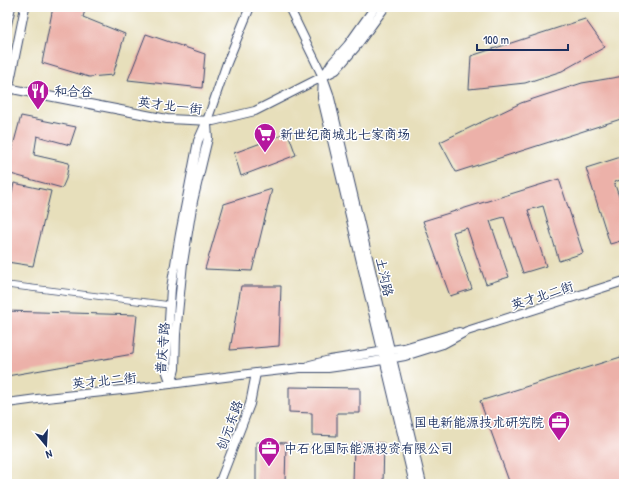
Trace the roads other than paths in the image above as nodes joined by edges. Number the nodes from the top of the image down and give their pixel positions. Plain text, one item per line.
1 (11, 7) edge
2 (25, 7) edge
3 (250, 7) edge
4 (289, 7) edge
5 (375, 7) edge
6 (385, 7) edge
7 (7, 24) edge
8 (323, 77) junction
9 (8, 90) edge
10 (207, 121) junction
11 (624, 281) edge
12 (7, 285) edge
13 (170, 305) junction
14 (387, 355) junction
15 (256, 373) junction
16 (171, 384) junction
17 (7, 403) edge
18 (219, 484) edge
19 (414, 484) edge
20 (422, 484) edge

1 - 7 street
2 - 9 street
3 - 10 street, 普庆寺路
4 - 8 street
5 - 8 street
6 - 8 street
8 - 10 street, 英才北一街
8 - 14 street, 土沟路
9 - 10 street, 英才北一街
10 - 13 street, 普庆寺路
10 - 16 street, 普庆寺路
11 - 14 street, 英才北二街
12 - 13 street
13 - 16 street, 普庆寺路
14 - 15 street, 英才北二街
14 - 19 street, 土沟路
14 - 20 street, 土沟路
15 - 16 street, 英才北二街
15 - 18 street, 创元东路
16 - 17 street, 英才北二街

